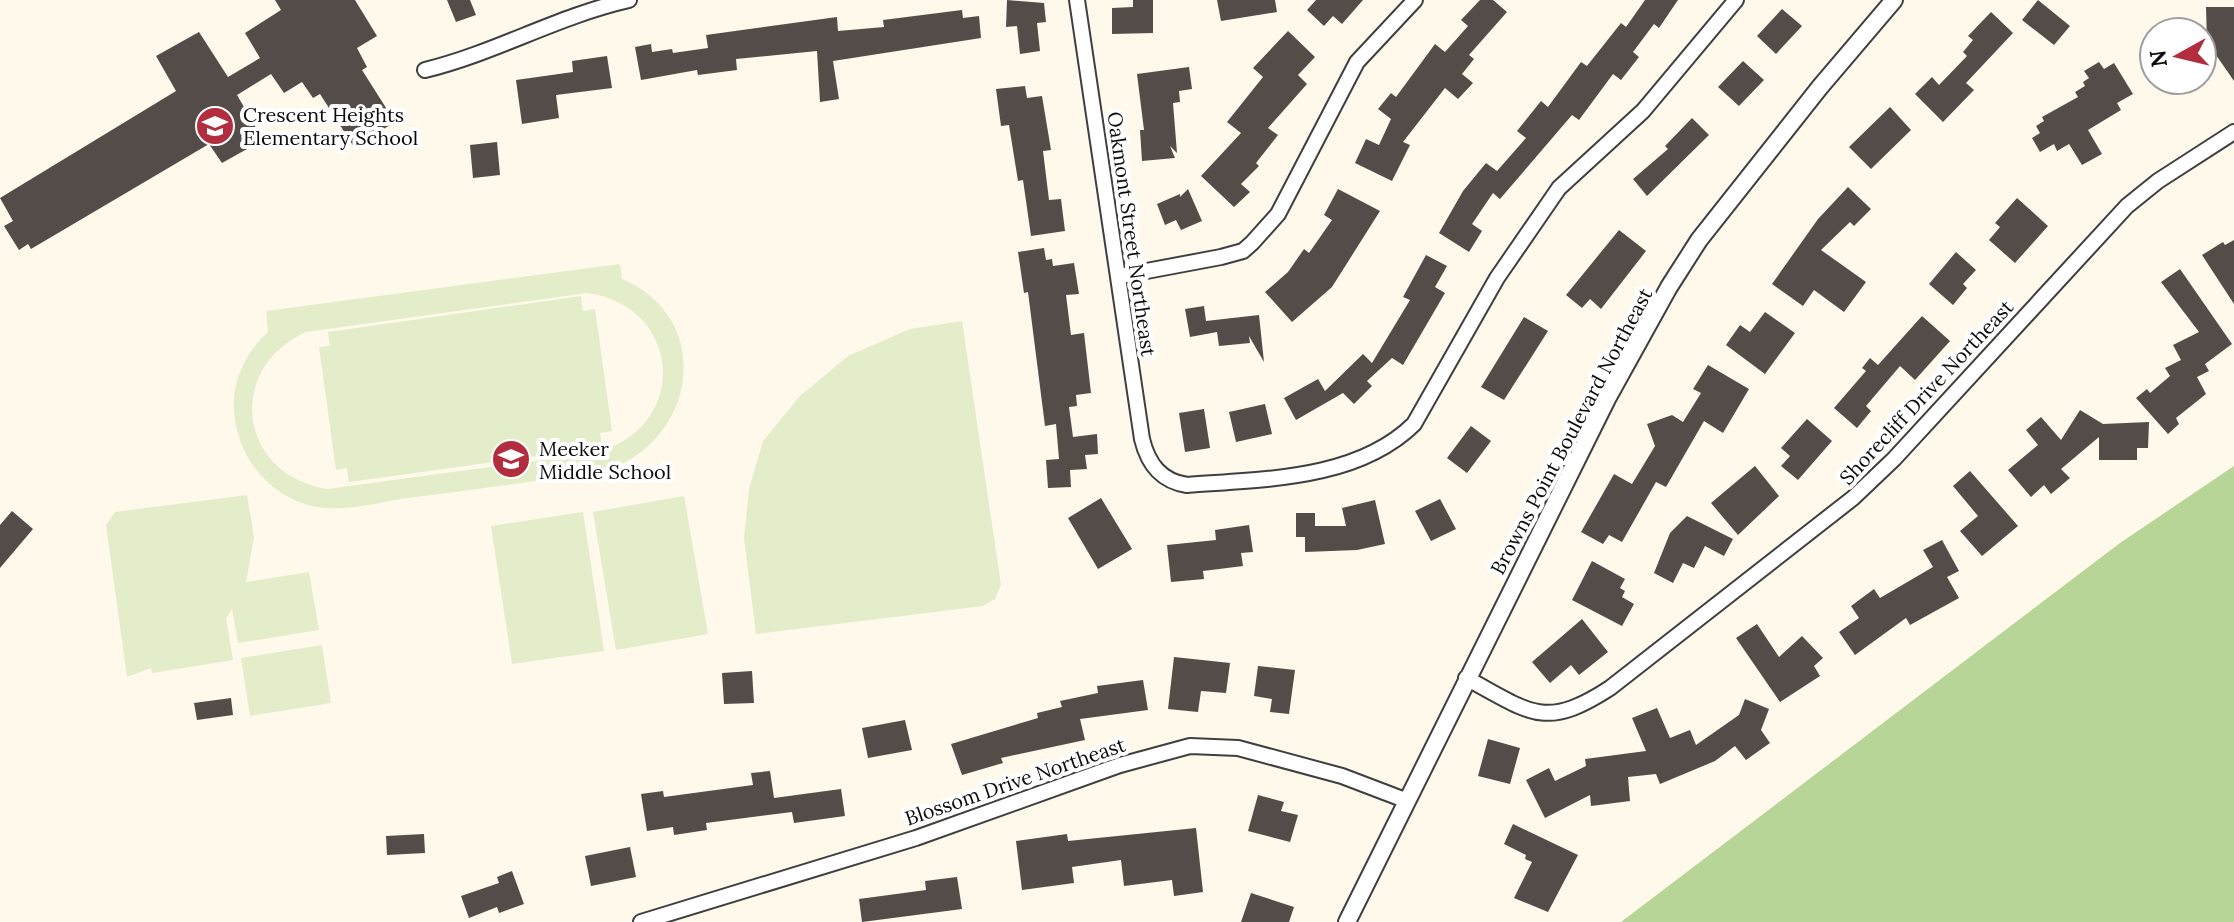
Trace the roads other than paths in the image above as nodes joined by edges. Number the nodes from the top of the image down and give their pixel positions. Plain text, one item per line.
1 (629, 0) edge
2 (1077, 0) edge
3 (1415, 0) edge
4 (1736, 0) edge
5 (1894, 0) edge
6 (425, 70) dead end
7 (2234, 132) edge
8 (1120, 276) junction
9 (1466, 678) junction
10 (1405, 800) junction
11 (641, 922) edge
12 (1347, 922) edge

1 - 6 street
2 - 8 street, Oakmont Street Northeast
3 - 8 street
4 - 8 street, Oakmont Street Northeast
5 - 9 street, Browns Point Boulevard Northeast
7 - 9 street, Shorecliff Drive Northeast
9 - 10 street, Browns Point Boulevard Northeast
10 - 11 street, Blossom Drive Northeast
10 - 12 street, Browns Point Boulevard Northeast

